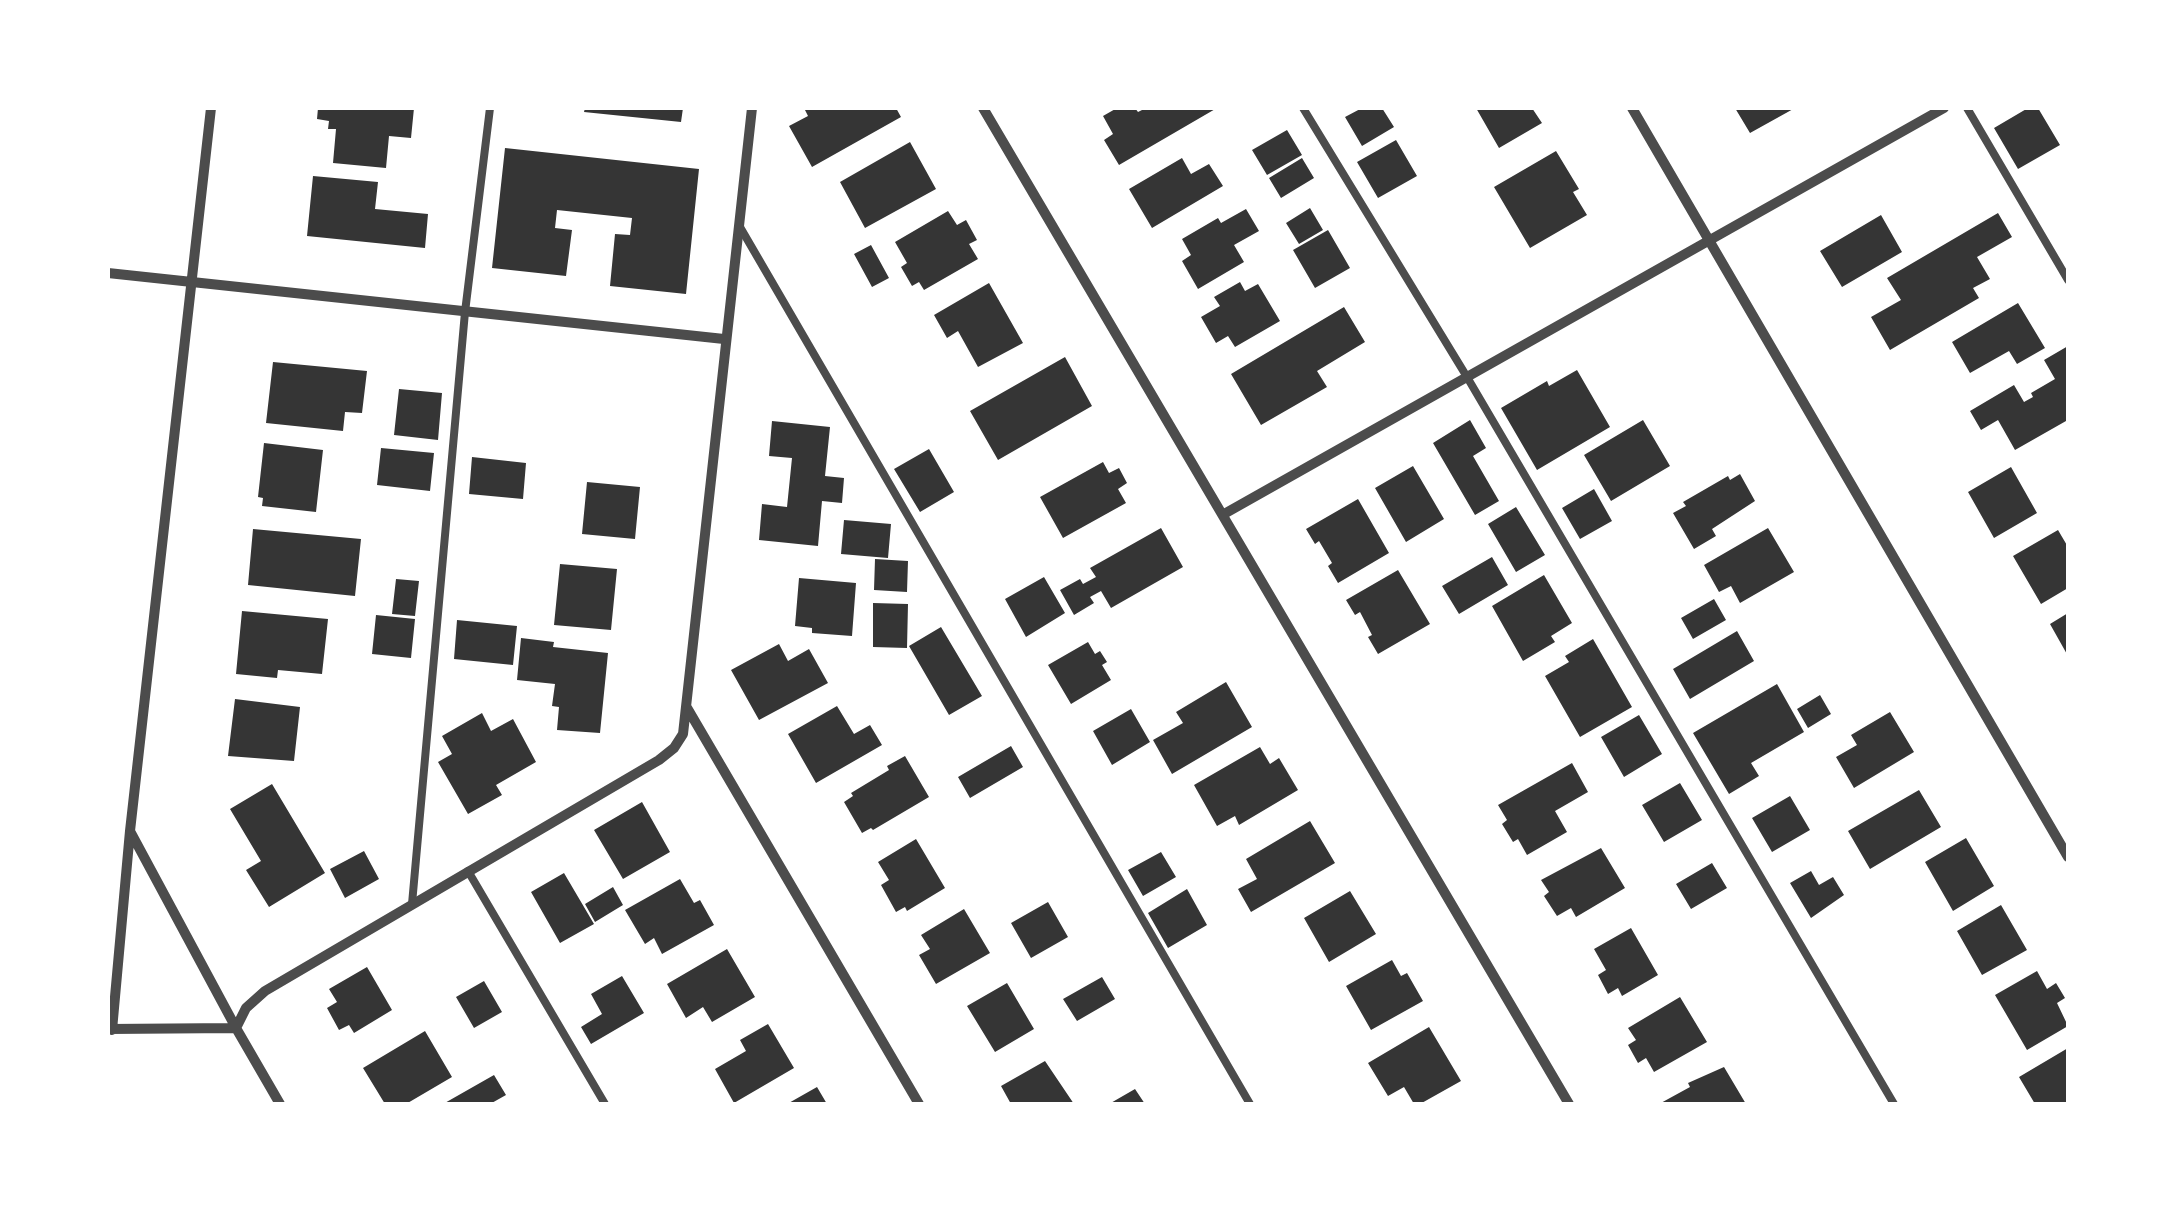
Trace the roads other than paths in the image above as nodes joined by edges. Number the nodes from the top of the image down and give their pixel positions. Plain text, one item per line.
1 (211, 108) edge
2 (490, 108) edge
3 (752, 108) edge
4 (982, 108) edge
5 (1303, 108) edge
6 (1632, 108) edge
7 (1944, 108) edge
8 (1967, 108) edge
9 (738, 223) junction
10 (1710, 240) junction
11 (108, 273) edge
12 (2068, 280) edge
13 (191, 282) junction
14 (465, 312) junction
15 (724, 339) junction
16 (1467, 378) junction
17 (1224, 514) junction
18 (685, 705) junction
19 (130, 831) junction
20 (2068, 857) edge
21 (468, 871) junction
22 (412, 904) junction
23 (236, 1028) junction
24 (110, 1030) edge
25 (280, 1104) edge
26 (605, 1104) edge
27 (920, 1104) edge
28 (1250, 1104) edge
29 (1569, 1104) edge
30 (1894, 1104) edge

1 - 13 street
2 - 14 lane
3 - 9 street
4 - 17 street
5 - 16 lane
6 - 10 street
7 - 10 street
8 - 12 lane
9 - 15 street
9 - 28 lane
10 - 16 street
10 - 20 street
11 - 13 street
13 - 14 street
13 - 19 street
14 - 15 street
14 - 22 lane
15 - 18 street
16 - 17 street
16 - 30 lane
17 - 29 street
18 - 21 street
18 - 27 street
19 - 23 street
19 - 24 street
21 - 22 street
21 - 26 lane
22 - 23 street
23 - 24 street
23 - 25 street

